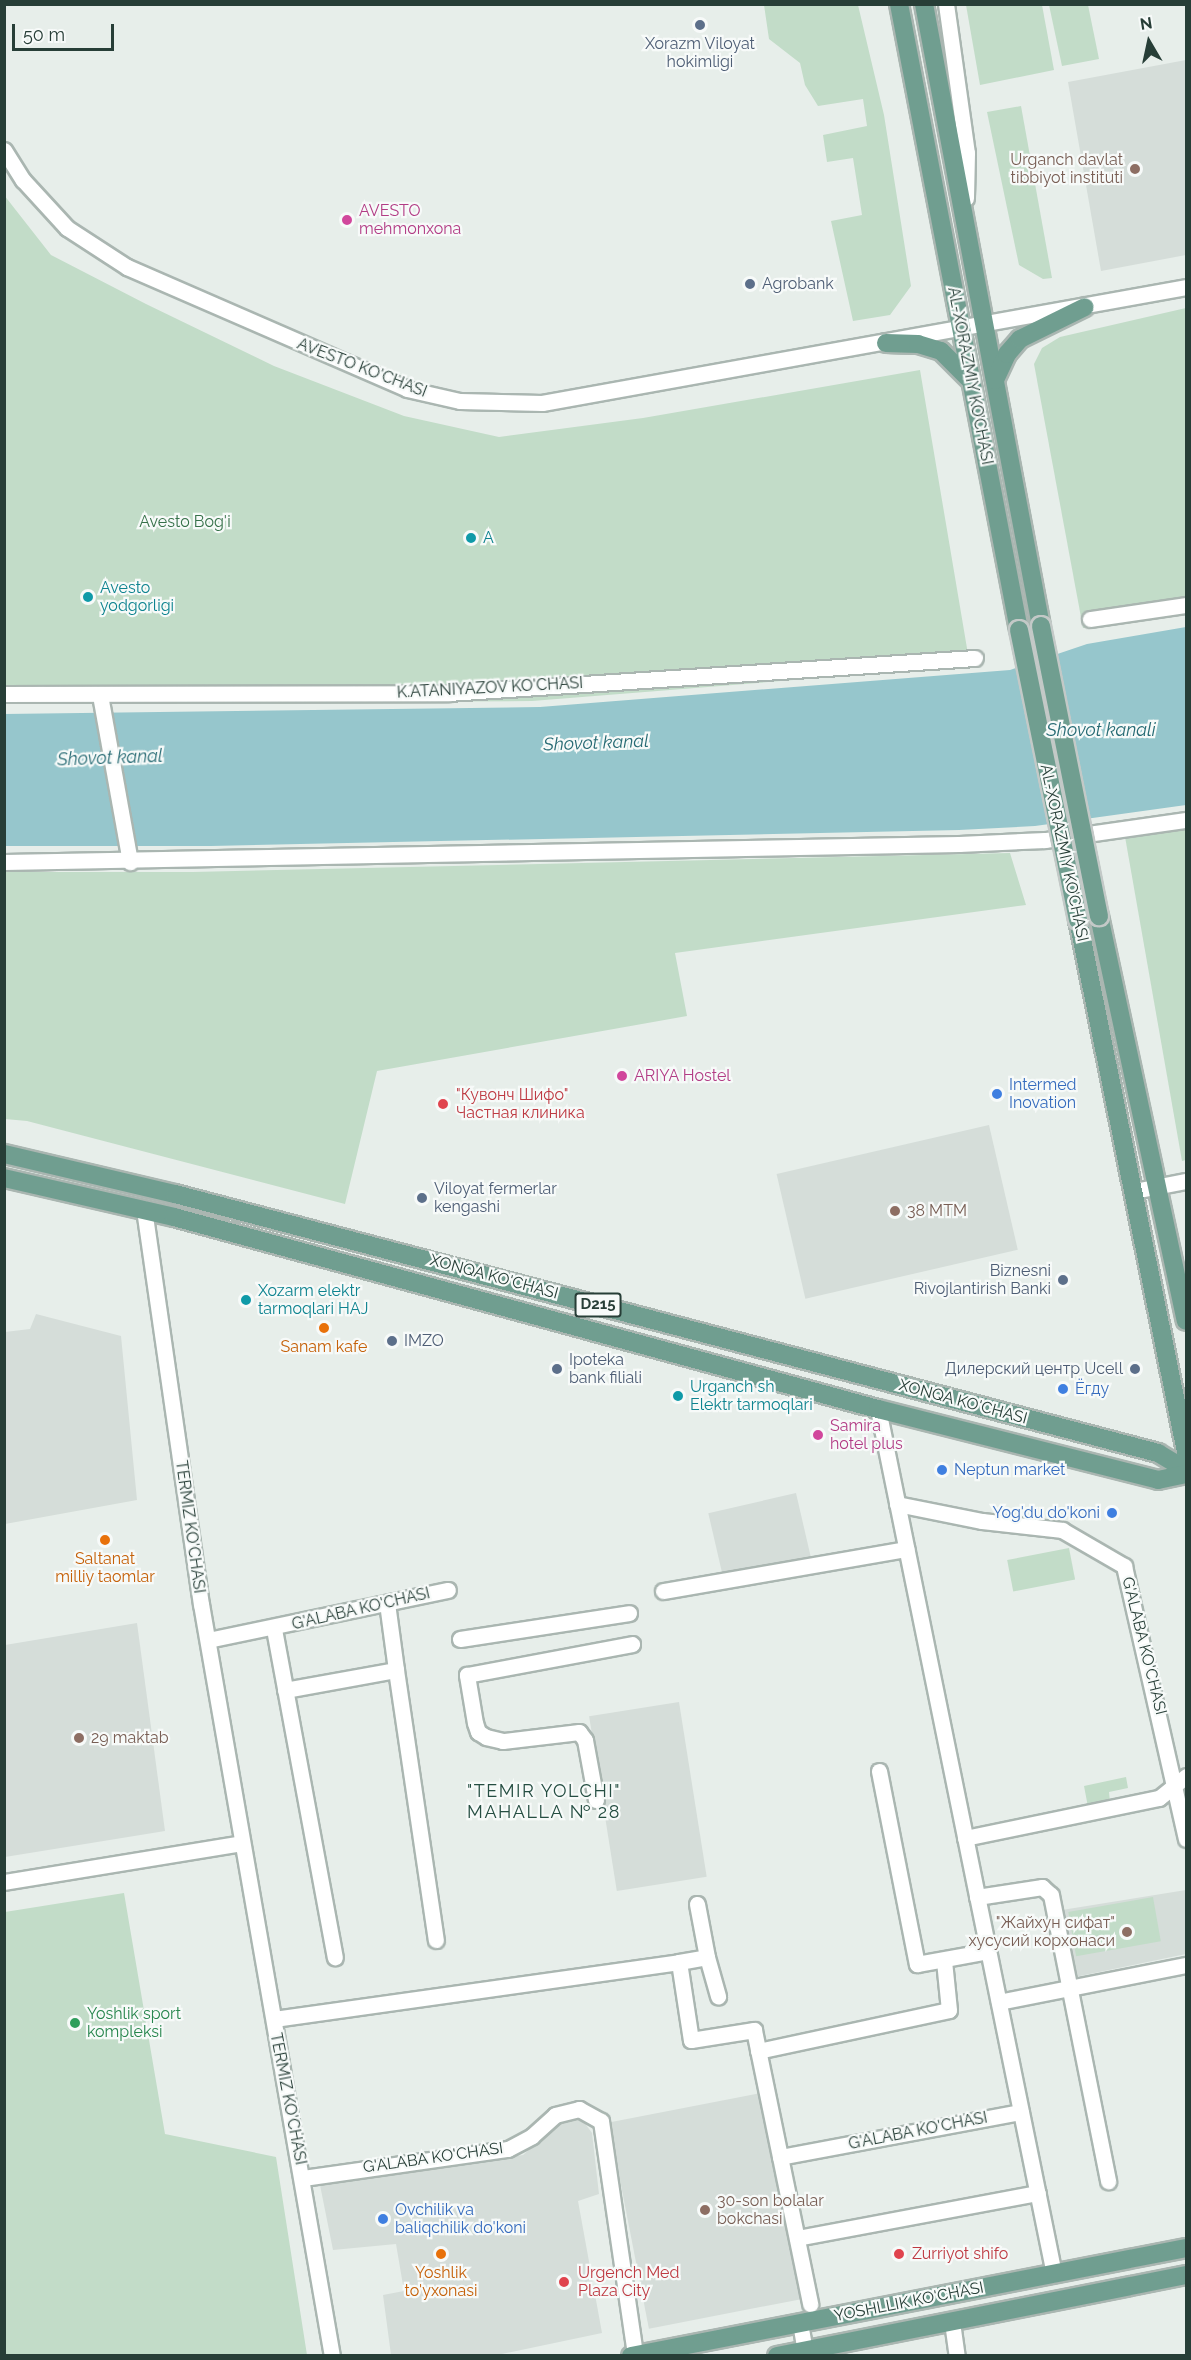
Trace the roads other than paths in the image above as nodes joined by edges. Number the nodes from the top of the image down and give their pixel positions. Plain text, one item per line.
1 (899, 4) edge
2 (924, 4) edge
3 (946, 4) edge
4 (4, 150) edge
5 (965, 225) junction
6 (1186, 287) edge
7 (1085, 307) junction
8 (984, 326) junction
9 (961, 330) junction
10 (886, 343) junction
11 (971, 380) junction
12 (995, 380) junction
13 (1186, 605) edge
14 (1090, 619) dead end
15 (975, 658) dead end
16 (4, 694) edge
17 (99, 695) junction
18 (1186, 820) edge
19 (4, 862) edge
20 (129, 862) junction
21 (4, 1154) edge
22 (4, 1178) edge
23 (1186, 1181) edge
24 (1158, 1186) junction
25 (1134, 1191) junction
26 (144, 1209) junction
27 (394, 1251) junction
28 (388, 1273) junction
29 (1186, 1321) edge
30 (878, 1409) junction
31 (1186, 1452) edge
32 (1186, 1472) edge
33 (897, 1504) junction
34 (906, 1549) junction
35 (448, 1590) dead end
36 (663, 1591) dead end
37 (387, 1604) junction
38 (629, 1613) dead end
39 (274, 1629) junction
40 (460, 1639) dead end
41 (208, 1640) junction
42 (632, 1644) dead end
43 (396, 1670) junction
44 (285, 1690) junction
45 (879, 1771) dead end
46 (1181, 1780) edge
47 (596, 1800) dead end
48 (965, 1838) junction
49 (1186, 1839) edge
50 (242, 1844) junction
51 (4, 1882) edge
52 (977, 1897) junction
53 (697, 1904) dead end
54 (436, 1940) dead end
55 (988, 1951) junction
56 (335, 1957) dead end
57 (707, 1957) junction
58 (944, 1961) junction
59 (680, 1962) junction
60 (1186, 1965) edge
61 (1070, 1988) junction
62 (718, 1996) dead end
63 (999, 2002) junction
64 (274, 2019) junction
65 (758, 2050) junction
66 (1021, 2112) junction
67 (780, 2157) junction
68 (303, 2178) junction
69 (1108, 2181) dead end
70 (1038, 2193) junction
71 (796, 2238) junction
72 (1186, 2248) edge
73 (1054, 2274) junction
74 (1186, 2275) edge
75 (810, 2304) dead end
76 (952, 2322) junction
77 (800, 2323) junction
78 (805, 2350) junction
79 (332, 2355) edge
80 (633, 2355) edge
81 (777, 2355) edge
82 (957, 2355) edge

1 - 9 main road, AL-XORAZMIY KO’CHASI
2 - 5 main road, AL-XORAZMIY KO’CHASI
3 - 5 street
4 - 10 street, AVESTO KO'CHASI
5 - 8 main road, AL-XORAZMIY KO’CHASI
6 - 7 street, AVESTO KO'CHASI
7 - 8 street, AVESTO KO'CHASI
7 - 12 main road
8 - 9 street, AVESTO KO'CHASI
8 - 12 main road, AL-XORAZMIY KO’CHASI
9 - 10 street, AVESTO KO'CHASI
9 - 11 main road, AL-XORAZMIY KO’CHASI
10 - 11 main road
11 - 25 main road, AL-XORAZMIY KO’CHASI, bridge
12 - 24 main road, AL-XORAZMIY KO’CHASI, bridge
13 - 14 street
15 - 17 street, K.ATANIYAZOV KO'CHASI
16 - 17 street, K.ATANIYAZOV KO'CHASI
17 - 20 street
18 - 20 street
19 - 20 street
21 - 27 main road, XONQA KO'CHASI / D215
22 - 26 main road, XONQA KO'CHASI / D215
23 - 24 street
24 - 25 street
24 - 29 main road, AL-XORAZMIY KO’CHASI
25 - 31 main road, AL-XORAZMIY KO’CHASI
26 - 28 main road, XONQA KO'CHASI / D215
26 - 41 street, TERMIZ KO'CHASI
27 - 28 main road
27 - 32 main road, XONQA KO'CHASI / D215
28 - 30 main road, XONQA KO'CHASI / D215
30 - 32 main road, XONQA KO'CHASI / D215
30 - 33 street
33 - 34 street
33 - 46 street, G'ALABA KO'CHASI
34 - 36 street
34 - 48 street
35 - 37 street, G'ALABA KO'CHASI
37 - 39 street, G'ALABA KO'CHASI
37 - 43 street
38 - 40 street
39 - 41 street, G'ALABA KO'CHASI
39 - 44 street, G'ALABA KO'CHASI
41 - 50 street, TERMIZ KO'CHASI
42 - 47 street
43 - 44 street
43 - 54 street
44 - 56 street, G'ALABA KO'CHASI
45 - 58 street
46 - 48 street
46 - 49 street, G'ALABA KO'CHASI
48 - 52 street
50 - 51 street
50 - 64 street, TERMIZ KO'CHASI
52 - 55 street
52 - 61 street
53 - 57 street
55 - 58 street
55 - 63 street
57 - 59 street
57 - 62 street
58 - 65 street
59 - 64 street
59 - 65 street
60 - 61 street
61 - 63 street
61 - 69 street
63 - 66 street
64 - 68 street, TERMIZ KO'CHASI
65 - 67 street
66 - 67 street, G'ALABA KO'CHASI
66 - 70 street
67 - 71 street
68 - 79 street, TERMIZ KO'CHASI
68 - 80 street, G'ALABA KO'CHASI
70 - 71 street
70 - 73 street
71 - 75 street
72 - 73 main road, YOSHLLIK KO'CHASI
73 - 77 main road, YOSHLLIK KO'CHASI
74 - 76 main road, YOSHLLIK KO'CHASI
76 - 78 main road, YOSHLLIK KO'CHASI
76 - 82 street
77 - 78 street
77 - 80 main road, YOSHLLIK KO'CHASI
78 - 81 main road, YOSHLLIK KO'CHASI

